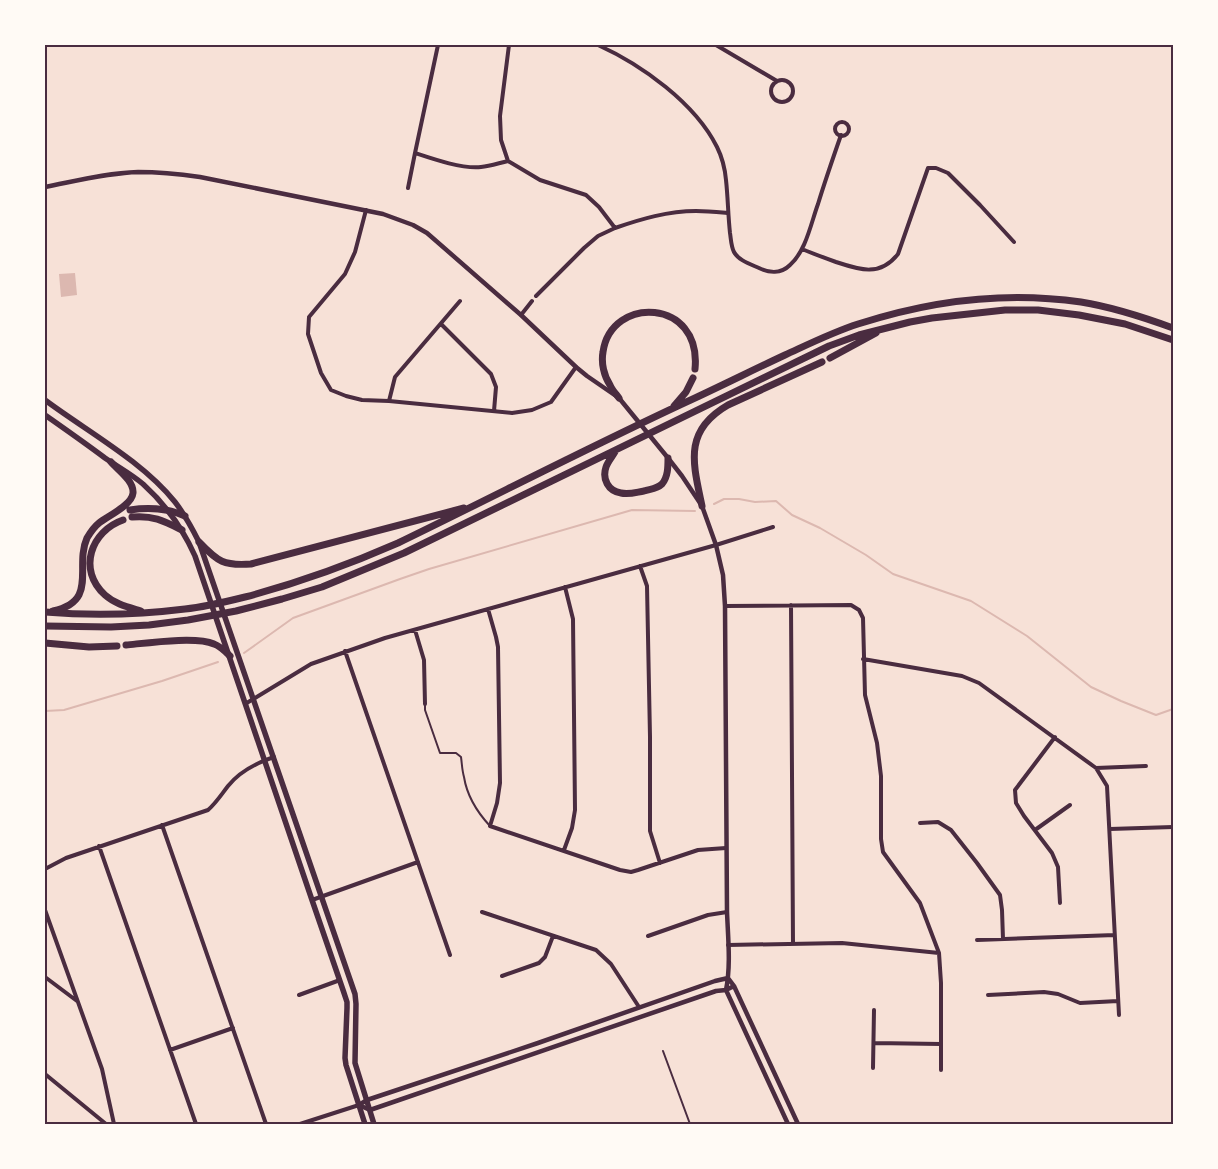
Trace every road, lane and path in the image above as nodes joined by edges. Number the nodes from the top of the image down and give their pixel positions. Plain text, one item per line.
1 (438, 45) edge
2 (509, 45) edge
3 (598, 45) edge
4 (716, 45) edge
5 (777, 81) junction
6 (841, 135) dead end
7 (415, 153) junction
8 (508, 161) junction
9 (45, 187) edge
10 (408, 188) dead end
11 (366, 210) junction
12 (728, 213) junction
13 (615, 228) junction
14 (1014, 242) dead end
15 (802, 250) junction
16 (536, 296) dead end
17 (460, 301) dead end
18 (532, 301) dead end
19 (521, 315) junction
20 (441, 324) junction
21 (885, 328) junction
22 (1173, 328) edge
23 (1173, 340) edge
24 (830, 358) dead end
25 (822, 362) dead end
26 (576, 367) junction
27 (695, 369) dead end
28 (693, 378) dead end
29 (619, 398) junction
30 (390, 401) junction
31 (46, 403) edge
32 (671, 409) junction
33 (494, 411) junction
34 (45, 415) edge
35 (617, 450) junction
36 (668, 458) junction
37 (111, 462) junction
38 (481, 503) junction
39 (702, 506) junction
40 (166, 509) junction
41 (185, 516) junction
42 (99, 523) junction
43 (772, 527) dead end
44 (182, 530) junction
45 (199, 542) junction
46 (716, 545) junction
47 (640, 566) junction
48 (565, 587) junction
49 (791, 605) junction
50 (725, 606) junction
51 (488, 609) junction
52 (45, 612) edge
53 (148, 612) junction
54 (45, 626) edge
55 (414, 630) junction
56 (45, 643) edge
57 (126, 645) dead end
58 (117, 646) dead end
59 (345, 651) junction
60 (230, 656) junction
61 (864, 658) junction
62 (254, 699) junction
63 (245, 704) junction
64 (425, 704) joint
65 (1055, 737) junction
66 (274, 757) junction
67 (264, 760) junction
68 (1146, 766) dead end
69 (1096, 768) junction
70 (1070, 805) dead end
71 (920, 823) dead end
72 (162, 825) junction
73 (490, 826) junction
74 (1173, 827) edge
75 (1110, 829) junction
76 (1035, 830) junction
77 (99, 846) junction
78 (726, 848) junction
79 (564, 850) junction
80 (418, 862) junction
81 (660, 863) junction
82 (45, 869) edge
83 (321, 896) junction
84 (312, 900) junction
85 (1060, 903) dead end
86 (45, 910) edge
87 (482, 912) dead end
88 (727, 912) junction
89 (1114, 935) junction
90 (553, 936) junction
91 (648, 936) dead end
92 (1003, 939) junction
93 (977, 940) dead end
94 (793, 943) junction
95 (728, 945) junction
96 (939, 953) junction
97 (450, 955) dead end
98 (502, 976) dead end
99 (45, 977) edge
100 (728, 978) junction
101 (340, 980) junction
102 (734, 986) junction
103 (726, 990) junction
104 (299, 995) dead end
105 (988, 995) dead end
106 (1118, 1001) junction
107 (77, 1002) junction
108 (639, 1007) junction
109 (874, 1010) dead end
110 (1119, 1015) dead end
111 (233, 1028) junction
112 (874, 1044) junction
113 (941, 1044) junction
114 (170, 1050) junction
115 (663, 1051) dead end
116 (873, 1068) dead end
117 (941, 1070) dead end
118 (45, 1074) edge
119 (368, 1100) junction
120 (360, 1105) junction
121 (370, 1110) junction
122 (106, 1124) edge
123 (114, 1124) edge
124 (196, 1124) edge
125 (266, 1124) edge
126 (300, 1124) edge
127 (365, 1124) edge
128 (374, 1124) edge
129 (690, 1124) edge
130 (788, 1124) edge
131 (798, 1124) edge

1 - 7 street
2 - 8 street
3 - 12 street
4 - 5 street
5 - 5 street
6 - 15 street
7 - 8 street
7 - 10 street
8 - 13 street
9 - 11 street
11 - 19 street
11 - 30 street
12 - 13 street
12 - 15 street
13 - 16 street
14 - 15 street
17 - 20 street
18 - 19 street
19 - 26 street
20 - 30 street
20 - 33 street
21 - 23 highway
21 - 24 highway
21 - 35 highway
22 - 32 highway
25 - 39 highway
26 - 29 street
26 - 33 street
27 - 29 highway
28 - 32 highway
29 - 36 street
30 - 33 street
31 - 41 main road
32 - 38 highway
34 - 37 main road
35 - 36 highway
35 - 54 highway
36 - 39 street
37 - 40 main road
37 - 42 highway
38 - 45 highway
38 - 53 highway
39 - 46 street
40 - 41 highway
40 - 44 main road
40 - 44 highway
41 - 45 main road
42 - 52 highway
42 - 53 highway
43 - 46 street
44 - 60 main road
45 - 62 main road
46 - 47 street
46 - 50 street
47 - 48 street
47 - 81 street
48 - 51 street
48 - 79 street
49 - 50 street
49 - 61 street
49 - 94 street
50 - 78 street
51 - 55 street
51 - 73 street
52 - 53 highway
55 - 59 street
55 - 64 street
56 - 58 highway
57 - 60 highway
59 - 62 street
59 - 80 street
60 - 63 main road
61 - 65 street
61 - 96 street
62 - 63 street
62 - 66 main road
63 - 67 main road
64 - 73 lane
65 - 69 street
65 - 76 street
66 - 67 street
66 - 83 main road
67 - 72 street
67 - 84 main road
68 - 69 street
69 - 75 street
70 - 76 street
71 - 92 street
72 - 77 street
72 - 111 street
73 - 79 street
74 - 75 street
75 - 89 street
76 - 85 street
77 - 82 street
77 - 114 street
78 - 81 street
78 - 88 street
79 - 81 street
80 - 83 street
80 - 97 street
83 - 84 street
83 - 119 main road
84 - 101 main road
86 - 107 street
87 - 90 street
88 - 91 street
88 - 95 street
89 - 92 street
89 - 106 street
90 - 98 street
90 - 108 street
92 - 93 street
94 - 95 street
94 - 96 street
95 - 100 street
96 - 113 street
99 - 107 street
100 - 102 street
100 - 103 street
100 - 108 street
101 - 104 street
101 - 120 main road
102 - 103 street
102 - 131 street
103 - 121 street
103 - 130 street
105 - 106 street
106 - 110 street
107 - 123 street
108 - 119 street
109 - 112 street
111 - 114 street
111 - 125 street
112 - 113 street
112 - 116 street
113 - 117 street
114 - 124 street
115 - 129 lane
118 - 122 street
119 - 120 street
119 - 121 main road
120 - 121 street
120 - 126 street
120 - 127 main road
121 - 128 main road

